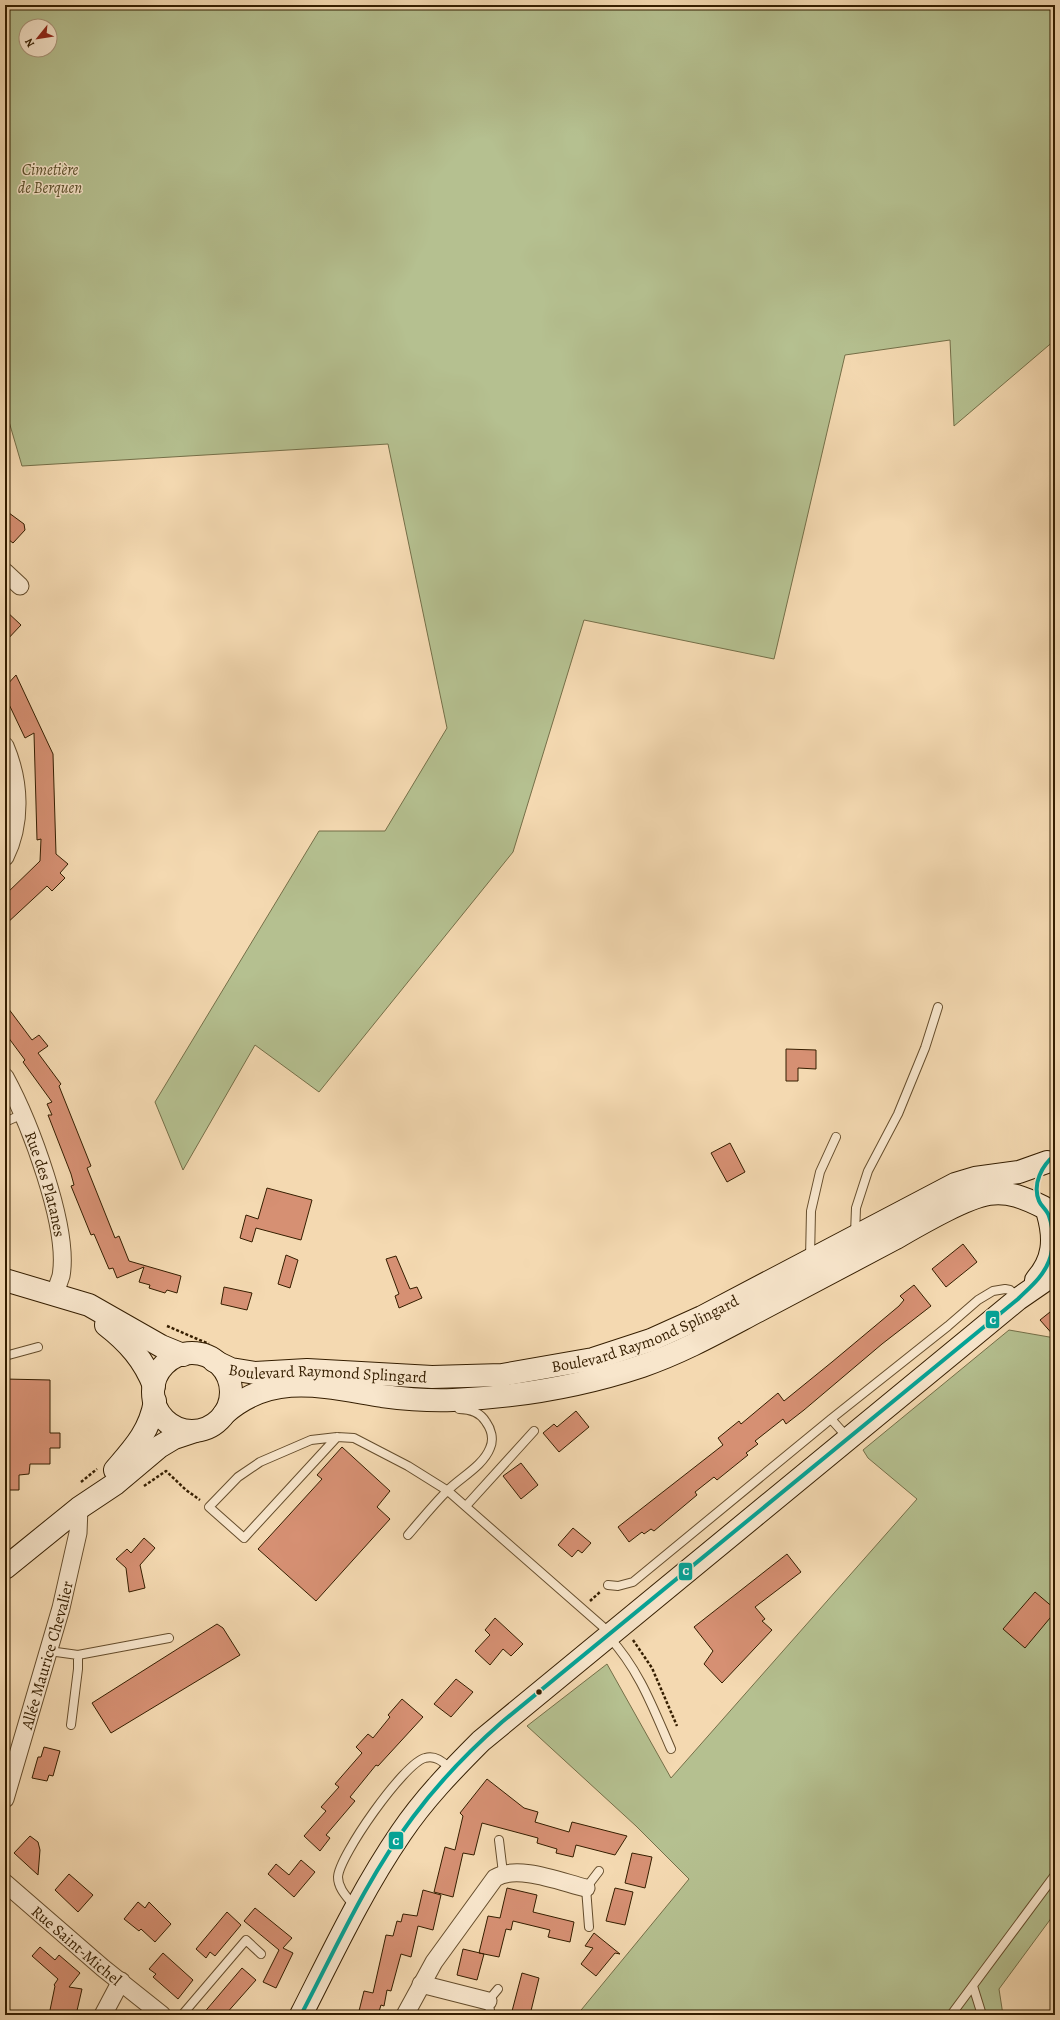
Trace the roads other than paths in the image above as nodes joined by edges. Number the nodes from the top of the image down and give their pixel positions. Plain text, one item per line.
1 (5, 572) edge
2 (20, 586) dead end
3 (5, 746) edge
4 (5, 857) edge
5 (938, 1007) dead end
6 (5, 1077) edge
7 (23, 1114) junction
8 (5, 1122) edge
9 (836, 1137) dead end
10 (1051, 1159) edge
11 (5, 1186) edge
12 (5, 1193) edge
13 (1049, 1214) edge
14 (855, 1237) junction
15 (814, 1270) junction
16 (1055, 1270) edge
17 (5, 1280) edge
18 (53, 1296) junction
19 (1018, 1299) junction
20 (38, 1347) dead end
21 (182, 1355) junction
22 (5, 1356) edge
23 (214, 1361) junction
24 (154, 1394) junction
25 (370, 1394) junction
26 (438, 1395) junction
27 (398, 1406) dead end
28 (224, 1414) junction
29 (831, 1419) junction
30 (195, 1431) junction
31 (534, 1431) dead end
32 (337, 1437) junction
33 (848, 1438) junction
34 (448, 1491) junction
35 (466, 1506) junction
36 (79, 1508) junction
37 (408, 1535) dead end
38 (5, 1568) edge
39 (608, 1585) road end
40 (169, 1638) dead end
41 (612, 1638) junction
42 (49, 1651) junction
43 (78, 1655) junction
44 (71, 1725) dead end
45 (671, 1749) dead end
46 (452, 1770) junction
47 (5, 1799) edge
48 (499, 1840) dead end
49 (599, 1871) dead end
50 (503, 1873) junction
51 (1055, 1875) edge
52 (5, 1883) edge
53 (586, 1888) junction
54 (357, 1909) junction
55 (589, 1928) dead end
56 (261, 1954) dead end
57 (120, 1981) junction
58 (422, 1984) junction
59 (973, 1986) junction
60 (492, 2002) edge
61 (103, 2015) edge
62 (162, 2015) edge
63 (182, 2015) edge
64 (301, 2015) edge
65 (405, 2015) edge
66 (951, 2015) edge
67 (982, 2015) edge

1 - 2 street
3 - 4 street
5 - 14 lane
6 - 7 street, Rue des Platanes
7 - 8 lane
7 - 18 street, Rue des Platanes
9 - 15 lane
10 - 13 main road
10 - 14 main road, Boulevard Raymond Splingard
11 - 12 lane
13 - 15 main road, Boulevard Raymond Splingard
13 - 19 main road
14 - 15 main road, Boulevard Raymond Splingard
15 - 26 main road, Boulevard Raymond Splingard
16 - 19 main road
17 - 18 main road
18 - 21 main road
18 - 24 main road
19 - 29 lane
19 - 33 main road
20 - 22 lane
21 - 23 main road
21 - 24 main road
23 - 26 main road, Boulevard Raymond Splingard
23 - 28 main road
24 - 30 main road
24 - 36 main road
25 - 26 main road, Boulevard Raymond Splingard
25 - 27 lane
25 - 28 main road, Boulevard Raymond Splingard
26 - 34 lane
28 - 30 main road
29 - 33 lane
29 - 39 lane
30 - 36 main road
31 - 35 lane
32 - 32 lane
32 - 34 lane
33 - 41 main road
34 - 35 lane
34 - 37 lane
35 - 41 lane
36 - 38 main road
36 - 42 street, Allée Maurice Chevalier
40 - 43 lane
41 - 45 lane
41 - 46 main road
42 - 43 lane
42 - 47 street, Allée Maurice Chevalier
43 - 44 lane
46 - 54 main road
46 - 54 lane
48 - 50 lane
49 - 53 lane
50 - 53 street
50 - 58 street
51 - 59 lane
52 - 57 street, Rue Saint-Michel
53 - 55 lane
54 - 64 main road
56 - 63 lane
57 - 61 street, Rue Saint-Michel
57 - 62 street
58 - 60 street
58 - 65 street
59 - 66 lane
59 - 67 lane

